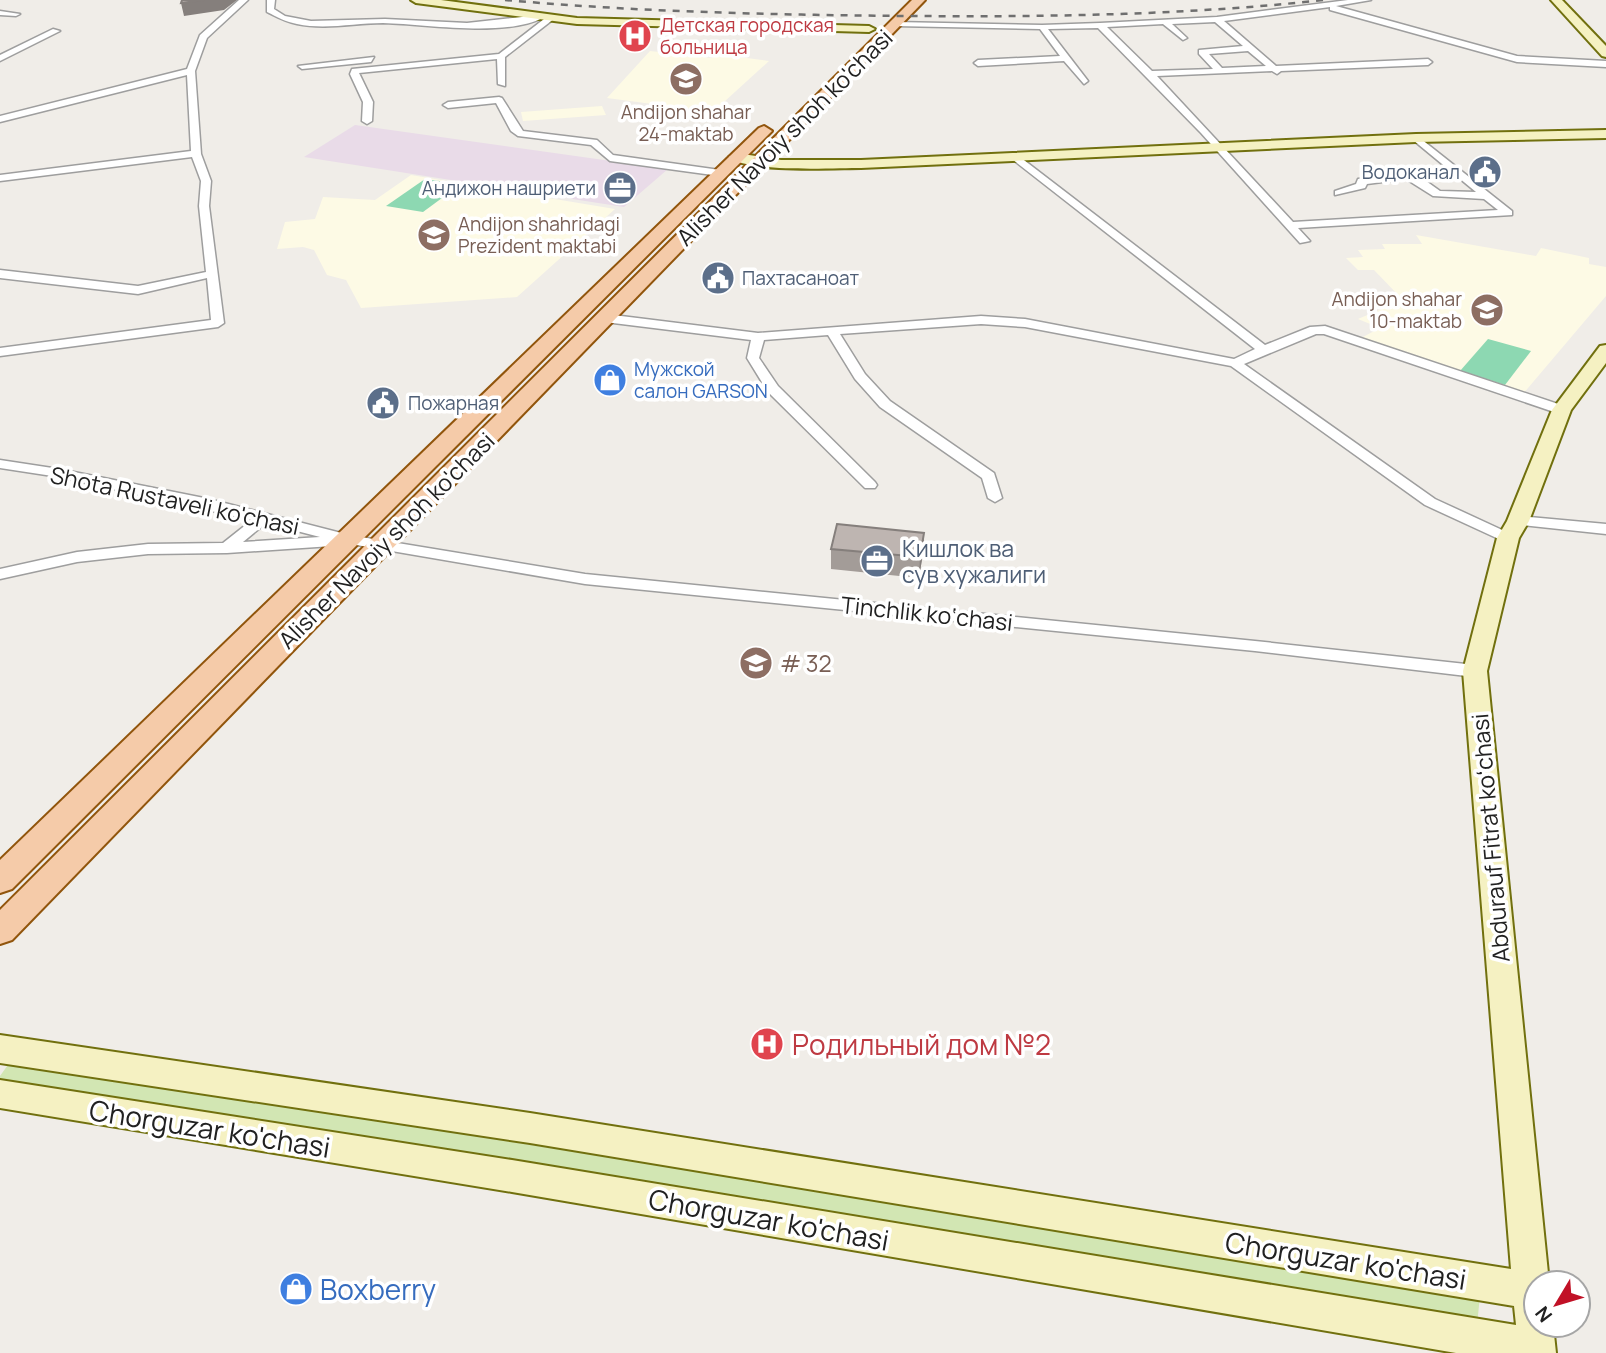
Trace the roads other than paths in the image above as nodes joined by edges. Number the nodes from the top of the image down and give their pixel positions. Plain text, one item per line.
1 (244, 0) edge
2 (271, 0) edge
3 (416, 0) edge
4 (899, 0) edge
5 (919, 0) edge
6 (1367, 0) edge
7 (1556, 0) edge
8 (1326, 5) junction
9 (0, 13) edge
10 (16, 14) dead end
11 (546, 18) junction
12 (1217, 19) junction
13 (1165, 22) junction
14 (895, 24) junction
15 (1100, 25) junction
16 (1042, 27) junction
17 (869, 29) junction
18 (56, 31) dead end
19 (1183, 38) dead end
20 (0, 45) edge
21 (23, 47) junction
22 (1250, 48) junction
23 (1606, 53) edge
24 (501, 56) junction
25 (0, 58) edge
26 (1066, 58) junction
27 (371, 60) junction
28 (1428, 62) dead end
29 (978, 63) dead end
30 (1606, 64) edge
31 (302, 66) dead end
32 (191, 71) junction
33 (1220, 71) junction
34 (1277, 71) junction
35 (1151, 74) junction
36 (1084, 81) dead end
37 (502, 84) dead end
38 (448, 105) dead end
39 (802, 106) junction
40 (0, 119) edge
41 (367, 121) dead end
42 (1606, 134) edge
43 (1416, 138) junction
44 (1218, 147) junction
45 (196, 154) junction
46 (736, 157) junction
47 (1016, 158) junction
48 (761, 160) junction
49 (720, 173) junction
50 (0, 178) edge
51 (1339, 192) dead end
52 (1488, 196) junction
53 (1290, 225) junction
54 (1304, 241) dead end
55 (624, 269) junction
56 (649, 273) junction
57 (0, 274) edge
58 (211, 274) junction
59 (605, 318) junction
60 (832, 331) junction
61 (758, 337) junction
62 (1264, 351) junction
63 (1606, 351) edge
64 (0, 352) edge
65 (1236, 363) junction
66 (479, 409) junction
67 (1562, 410) junction
68 (509, 415) junction
69 (454, 434) junction
70 (485, 439) junction
71 (0, 464) edge
72 (870, 485) dead end
73 (995, 498) dead end
74 (263, 518) junction
75 (1513, 529) junction
76 (1606, 529) edge
77 (349, 540) junction
78 (381, 545) junction
79 (227, 548) junction
80 (0, 574) edge
81 (1475, 671) junction
82 (0, 880) edge
83 (0, 931) edge
84 (0, 1049) edge
85 (0, 1094) edge
86 (1528, 1269) edge
87 (1522, 1289) edge
88 (1537, 1351) edge

1 - 32 street
2 - 11 street
3 - 11 main road
4 - 17 main road, Alisher Navoiy shoh ko'chasi
5 - 14 main road, Alisher Navoiy shoh ko'chasi
6 - 8 street
7 - 23 main road
8 - 12 street
8 - 30 street
9 - 10 street
11 - 17 main road
11 - 24 street
12 - 13 street
12 - 22 street
13 - 15 street
13 - 19 street
14 - 16 street
14 - 39 main road, Alisher Navoiy shoh ko'chasi
15 - 16 street
15 - 35 street
16 - 26 street
17 - 39 main road, Alisher Navoiy shoh ko'chasi
18 - 21 street
20 - 21 street
21 - 25 street
22 - 33 street
22 - 34 street
24 - 27 street
24 - 37 street
26 - 29 street
26 - 36 street
27 - 31 street
27 - 41 street
28 - 34 street
32 - 40 street
32 - 45 street
33 - 34 street
33 - 35 street
35 - 44 street
38 - 49 street
39 - 46 main road, Alisher Navoiy shoh ko'chasi
39 - 48 main road, Alisher Navoiy shoh ko'chasi
42 - 43 main road
43 - 44 main road
43 - 52 street
44 - 47 main road
44 - 53 street
45 - 50 street
45 - 58 street
46 - 48 main road
46 - 49 main road, Alisher Navoiy shoh ko'chasi
47 - 48 main road
47 - 62 street
48 - 56 main road, Alisher Navoiy shoh ko'chasi
49 - 55 main road, Alisher Navoiy shoh ko'chasi
51 - 52 street
52 - 53 street
53 - 54 street
55 - 56 main road
55 - 66 main road, Alisher Navoiy shoh ko'chasi
56 - 59 main road, Alisher Navoiy shoh ko'chasi
57 - 58 street
58 - 64 street
59 - 61 street
59 - 68 main road, Alisher Navoiy shoh ko'chasi
60 - 61 street
60 - 65 street
60 - 73 street
61 - 72 street
62 - 65 street
62 - 67 street
63 - 67 main road, Abdurauf Fitrat koʻchasi
65 - 75 street
66 - 68 main road
66 - 69 main road, Alisher Navoiy shoh ko'chasi
67 - 75 main road, Abdurauf Fitrat koʻchasi
68 - 70 main road, Alisher Navoiy shoh ko'chasi
69 - 70 main road
69 - 77 main road, Alisher Navoiy shoh ko'chasi
70 - 78 main road, Alisher Navoiy shoh ko'chasi
71 - 74 street, Shota Rustaveli ko'chasi
74 - 77 street, Shota Rustaveli ko'chasi
74 - 79 street
75 - 76 street
75 - 81 main road, Abdurauf Fitrat koʻchasi
77 - 78 street, Tinchlik kо‘chasi
77 - 79 street
77 - 82 main road, Alisher Navoiy shoh ko'chasi
78 - 81 street, Tinchlik kо‘chasi
78 - 83 main road, Alisher Navoiy shoh ko'chasi
79 - 80 street
81 - 86 main road, Abdurauf Fitrat koʻchasi
84 - 87 main road, Chorguzar ko'chasi
85 - 88 main road, Chorguzar ko'chasi

